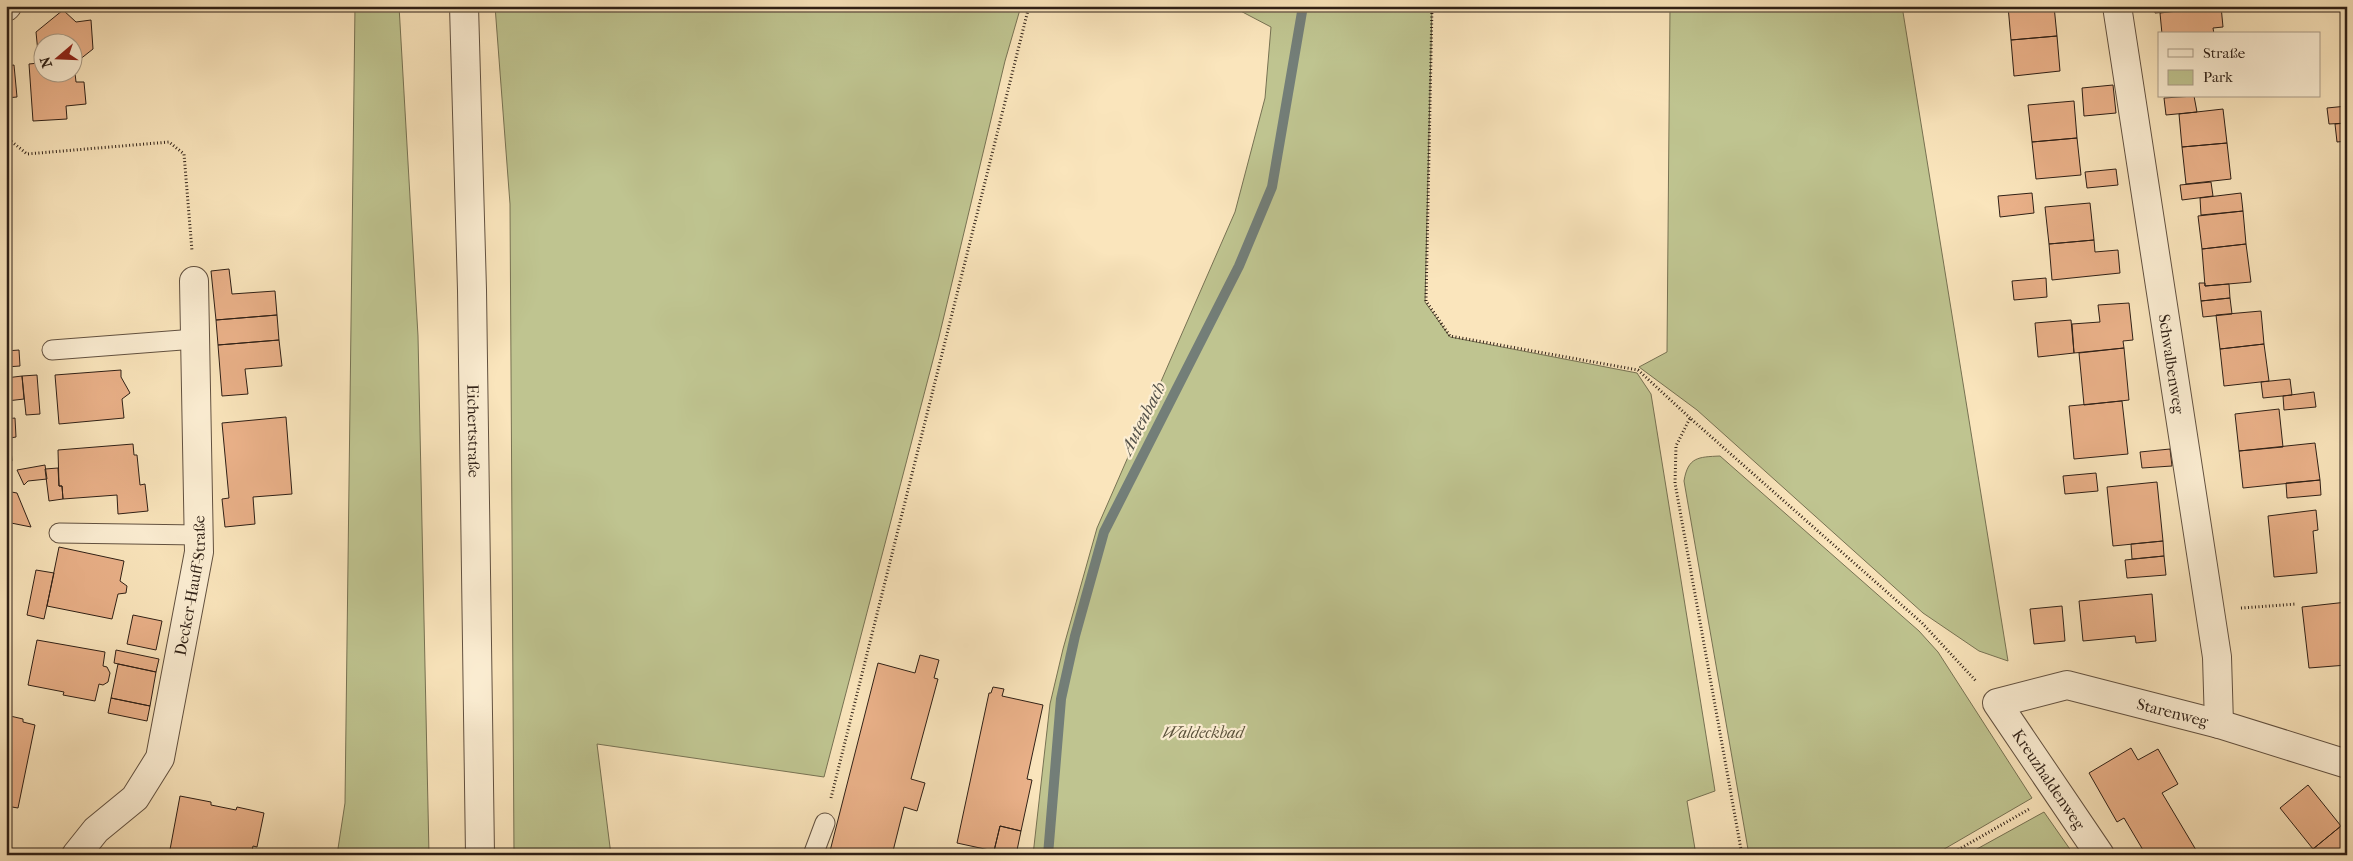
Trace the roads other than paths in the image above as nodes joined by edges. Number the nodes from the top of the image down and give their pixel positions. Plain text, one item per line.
1 (464, 6) edge
2 (2117, 6) edge
3 (194, 281) road end
4 (195, 339) junction
5 (52, 350) dead end
6 (59, 533) dead end
7 (199, 535) junction
8 (1997, 703) joint
9 (2219, 724) junction
10 (2347, 764) edge
11 (825, 823) road end
12 (76, 855) edge
13 (480, 855) edge
14 (813, 855) edge
15 (2100, 855) edge

1 - 13 street, Eichertstraße
2 - 9 street, Schwalbenweg
3 - 4 street, Decker-Hauff-Straße
4 - 5 lane
4 - 7 street, Decker-Hauff-Straße
6 - 7 lane
7 - 12 street, Decker-Hauff-Straße
8 - 9 street, Starenweg
8 - 15 street, Kreuzhaldenweg
9 - 10 street, Starenweg
11 - 14 lane

